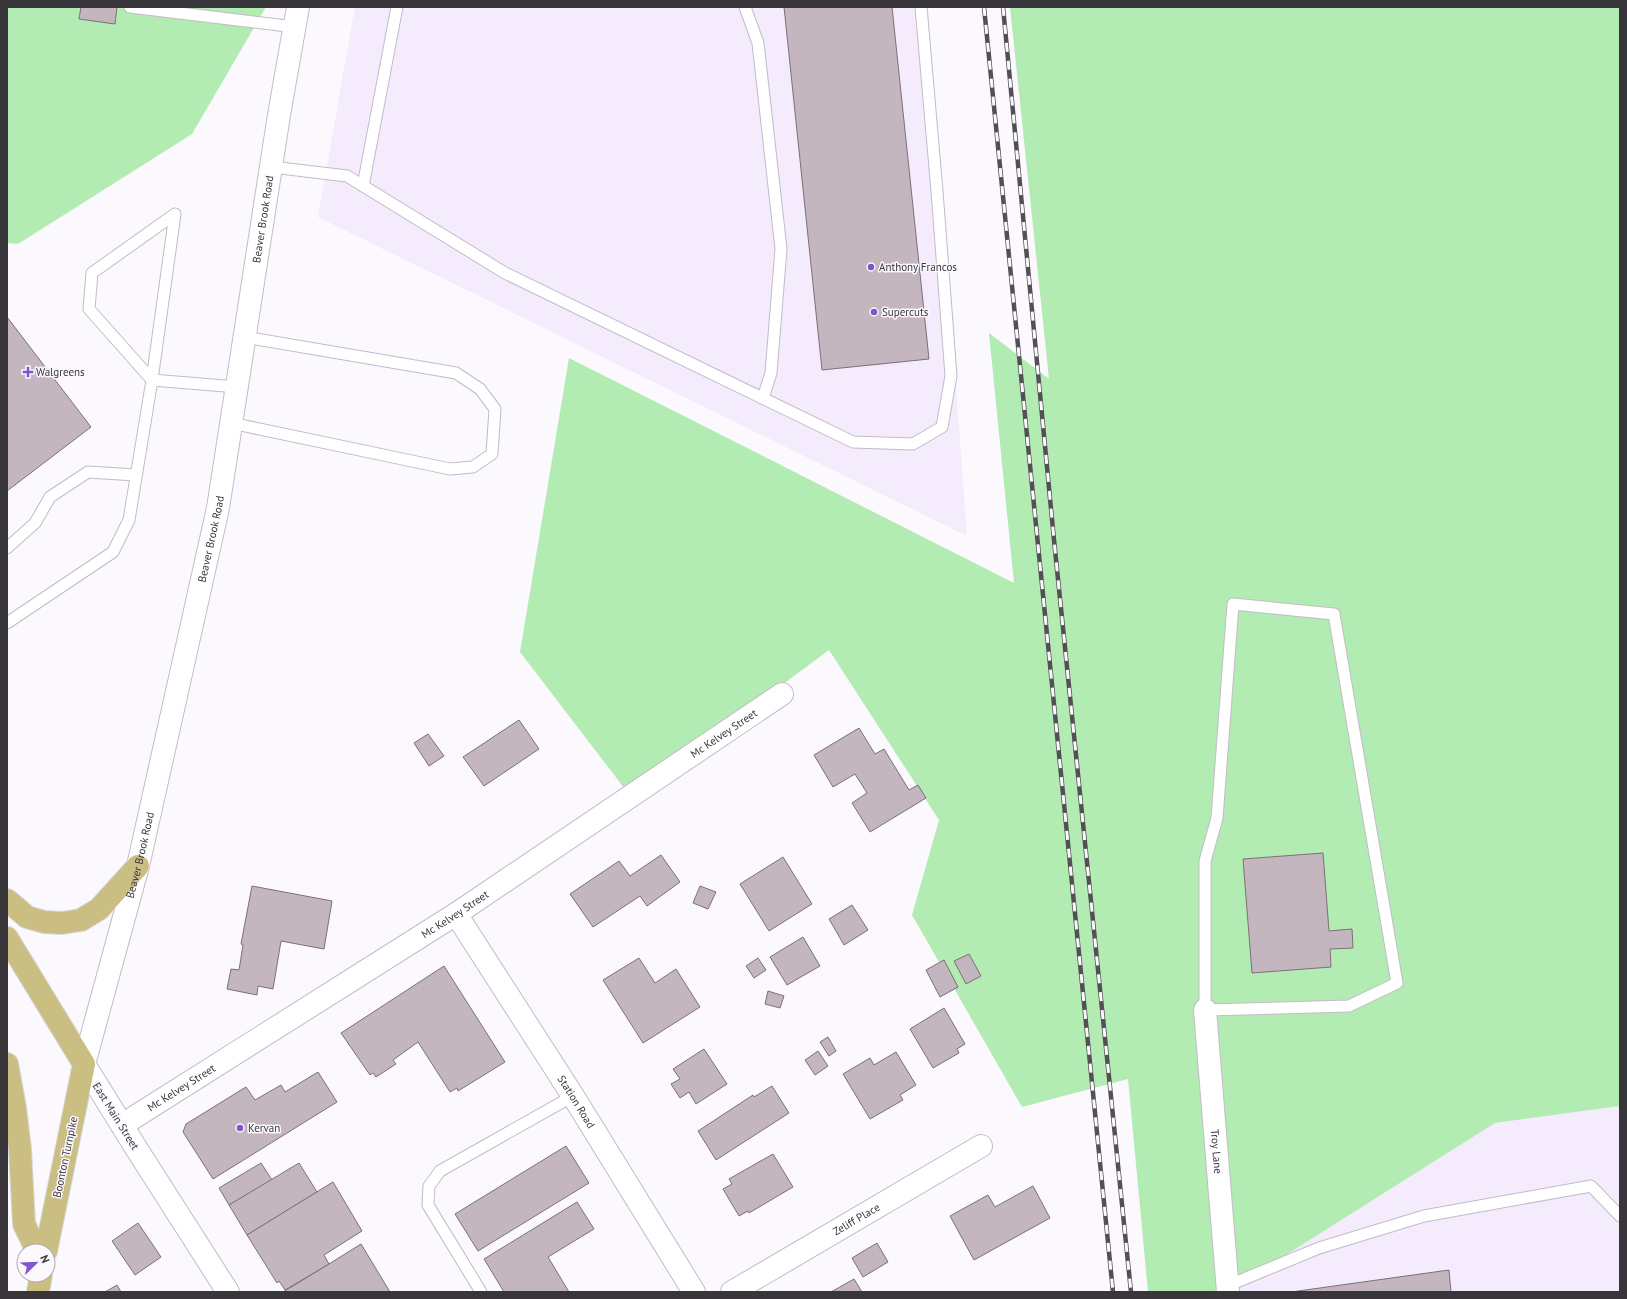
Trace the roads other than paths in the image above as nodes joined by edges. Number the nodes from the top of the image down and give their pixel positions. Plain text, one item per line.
1 (130, 7) edge
2 (396, 7) edge
3 (745, 7) edge
4 (921, 7) edge
5 (297, 17) edge
6 (272, 167) junction
7 (363, 186) junction
8 (244, 338) junction
9 (152, 380) junction
10 (237, 387) junction
11 (763, 398) junction
12 (231, 423) junction
13 (136, 475) junction
14 (7, 548) edge
15 (7, 623) edge
16 (782, 694) dead end
17 (138, 866) junction
18 (7, 900) edge
19 (456, 914) junction
20 (7, 938) edge
21 (1205, 1010) junction
22 (7, 1064) edge
23 (84, 1064) junction
24 (572, 1096) junction
25 (122, 1125) junction
26 (980, 1146) dead end
27 (1620, 1216) edge
28 (33, 1243) edge
29 (48, 1243) edge
30 (1228, 1289) edge
31 (228, 1292) edge
32 (481, 1292) edge
33 (694, 1292) edge
34 (732, 1292) edge

1 - 5 lane
2 - 7 lane
3 - 11 lane
4 - 11 lane
5 - 6 street, Beaver Brook Road
6 - 7 lane
6 - 8 street, Beaver Brook Road
7 - 11 lane
8 - 10 street, Beaver Brook Road
8 - 12 lane
9 - 9 lane
9 - 10 lane
9 - 13 lane
10 - 12 street, Beaver Brook Road
12 - 17 street, Beaver Brook Road
13 - 14 lane
13 - 15 lane
16 - 19 street, Mc Kelvey Street
17 - 18 main road
17 - 23 street, Beaver Brook Road
19 - 24 street, Station Road
19 - 25 street, Mc Kelvey Street
20 - 23 main road, East Main Street
21 - 21 lane
21 - 30 street, Troy Lane
22 - 28 main road
23 - 25 street, East Main Street
23 - 29 main road, Boonton Turnpike
24 - 32 lane
24 - 33 street, Station Road
25 - 31 street, East Main Street
26 - 34 street, Zeliff Place
27 - 30 lane

